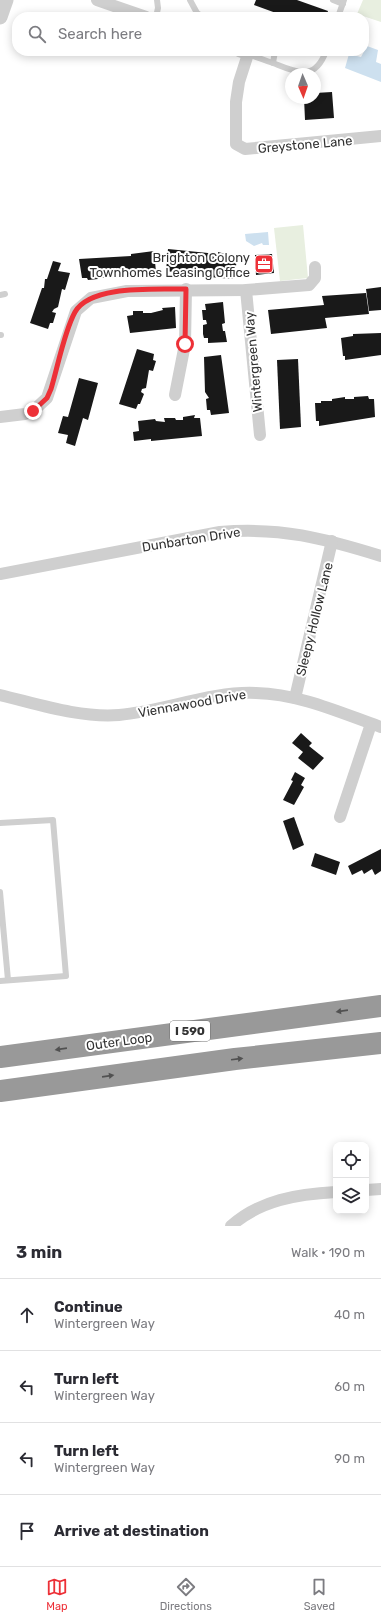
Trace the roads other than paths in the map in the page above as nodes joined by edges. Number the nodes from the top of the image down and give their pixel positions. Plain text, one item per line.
1 (6, 0) edge
2 (97, 0) edge
3 (157, 0) edge
4 (190, 0) edge
5 (333, 0) edge
6 (344, 2) edge
7 (132, 12) edge
8 (157, 12) edge
9 (196, 12) edge
10 (340, 12) edge
11 (0, 17) edge
12 (243, 56) edge
13 (252, 56) edge
14 (274, 56) edge
15 (323, 56) edge
16 (273, 63) junction
17 (381, 136) edge
18 (315, 267) dead end
19 (186, 289) junction
20 (246, 290) junction
21 (175, 395) dead end
22 (0, 417) edge
23 (260, 435) dead end
24 (332, 541) junction
25 (381, 556) edge
26 (0, 574) edge
27 (0, 695) edge
28 (295, 698) junction
29 (376, 725) edge
30 (340, 817) dead end
31 (0, 823) edge
32 (0, 892) edge
33 (8, 980) junction
34 (0, 981) edge
35 (381, 1006) edge
36 (381, 1043) edge
37 (0, 1057) edge
38 (0, 1091) edge
39 (381, 1189) edge
40 (369, 1190) edge
41 (333, 1192) edge
42 (230, 1226) edge

1 - 11 street
2 - 7 street
3 - 8 lane
4 - 9 lane
5 - 6 lane
6 - 10 lane
12 - 17 street, Greystone Lane
13 - 16 lane
14 - 16 lane
15 - 16 lane
18 - 20 street
19 - 20 street
19 - 21 street
19 - 22 street
20 - 23 street, Wintergreen Way
24 - 25 street, Dunbarton Drive
24 - 26 street, Dunbarton Drive
24 - 28 street, Sleepy Hollow Lane
27 - 28 street, Viennawood Drive
28 - 29 street, Viennawood Drive
29 - 30 street
31 - 33 lane
32 - 33 lane
33 - 34 lane
35 -> 37 highway, Outer Loop / I 590
38 -> 36 highway
39 - 40 street
41 - 42 street

